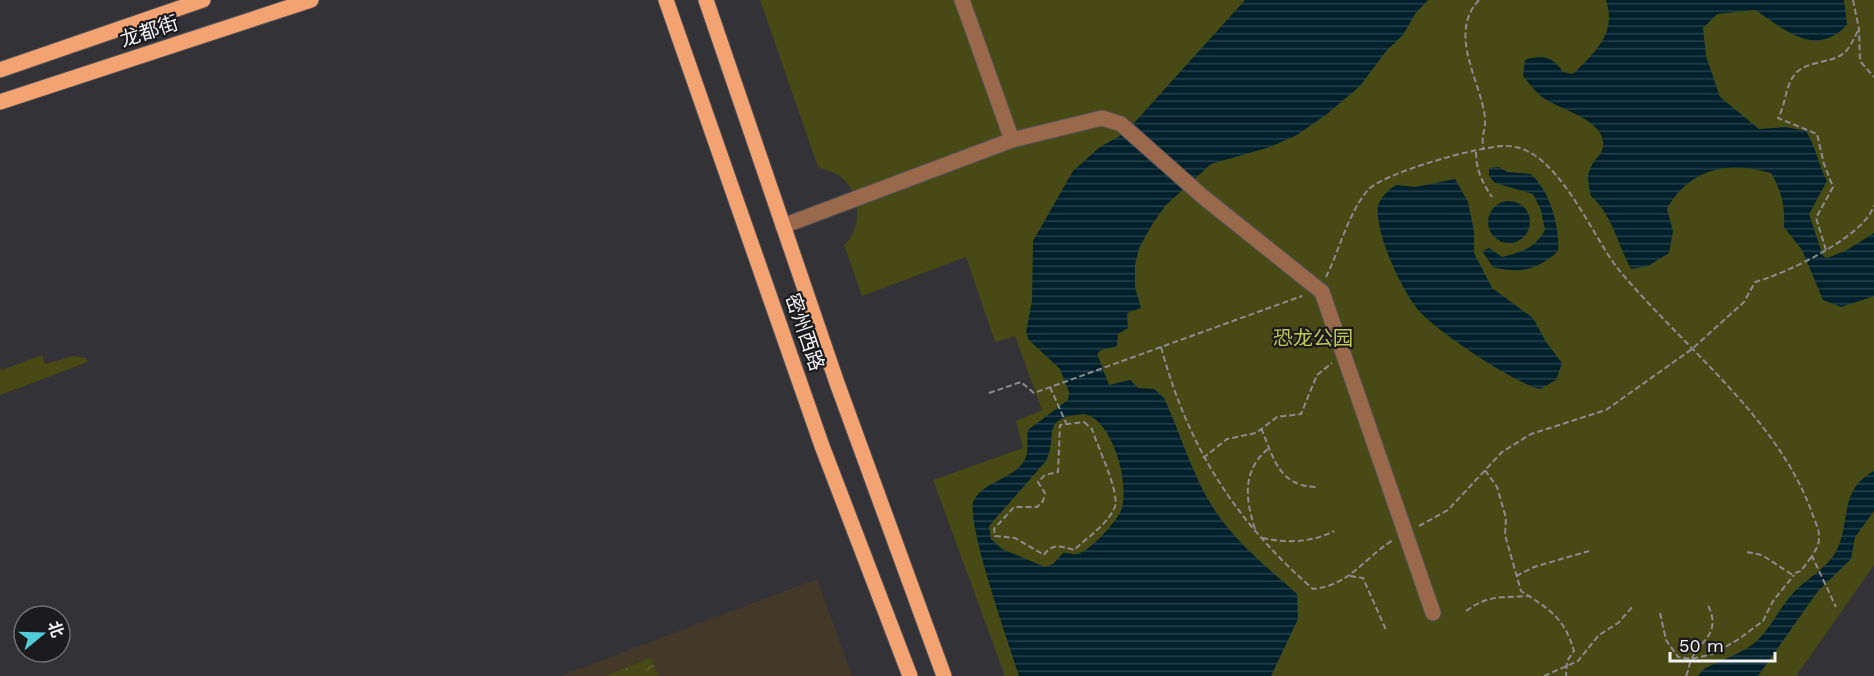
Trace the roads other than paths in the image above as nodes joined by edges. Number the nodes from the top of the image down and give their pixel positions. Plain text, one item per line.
1 (203, 0) edge
2 (311, 0) edge
3 (666, 0) edge
4 (706, 0) edge
5 (962, 0) edge
6 (0, 70) edge
7 (0, 102) edge
8 (1012, 140) junction
9 (783, 226) junction
10 (1433, 613) dead end
11 (910, 676) edge
12 (944, 676) edge

1 - 6 main road, 龙都街
2 - 7 main road, 龙都街
3 - 11 main road, 密州西路
4 - 9 main road, 密州西路
5 - 8 street
8 - 9 street
8 - 10 street
9 - 12 main road, 密州西路

